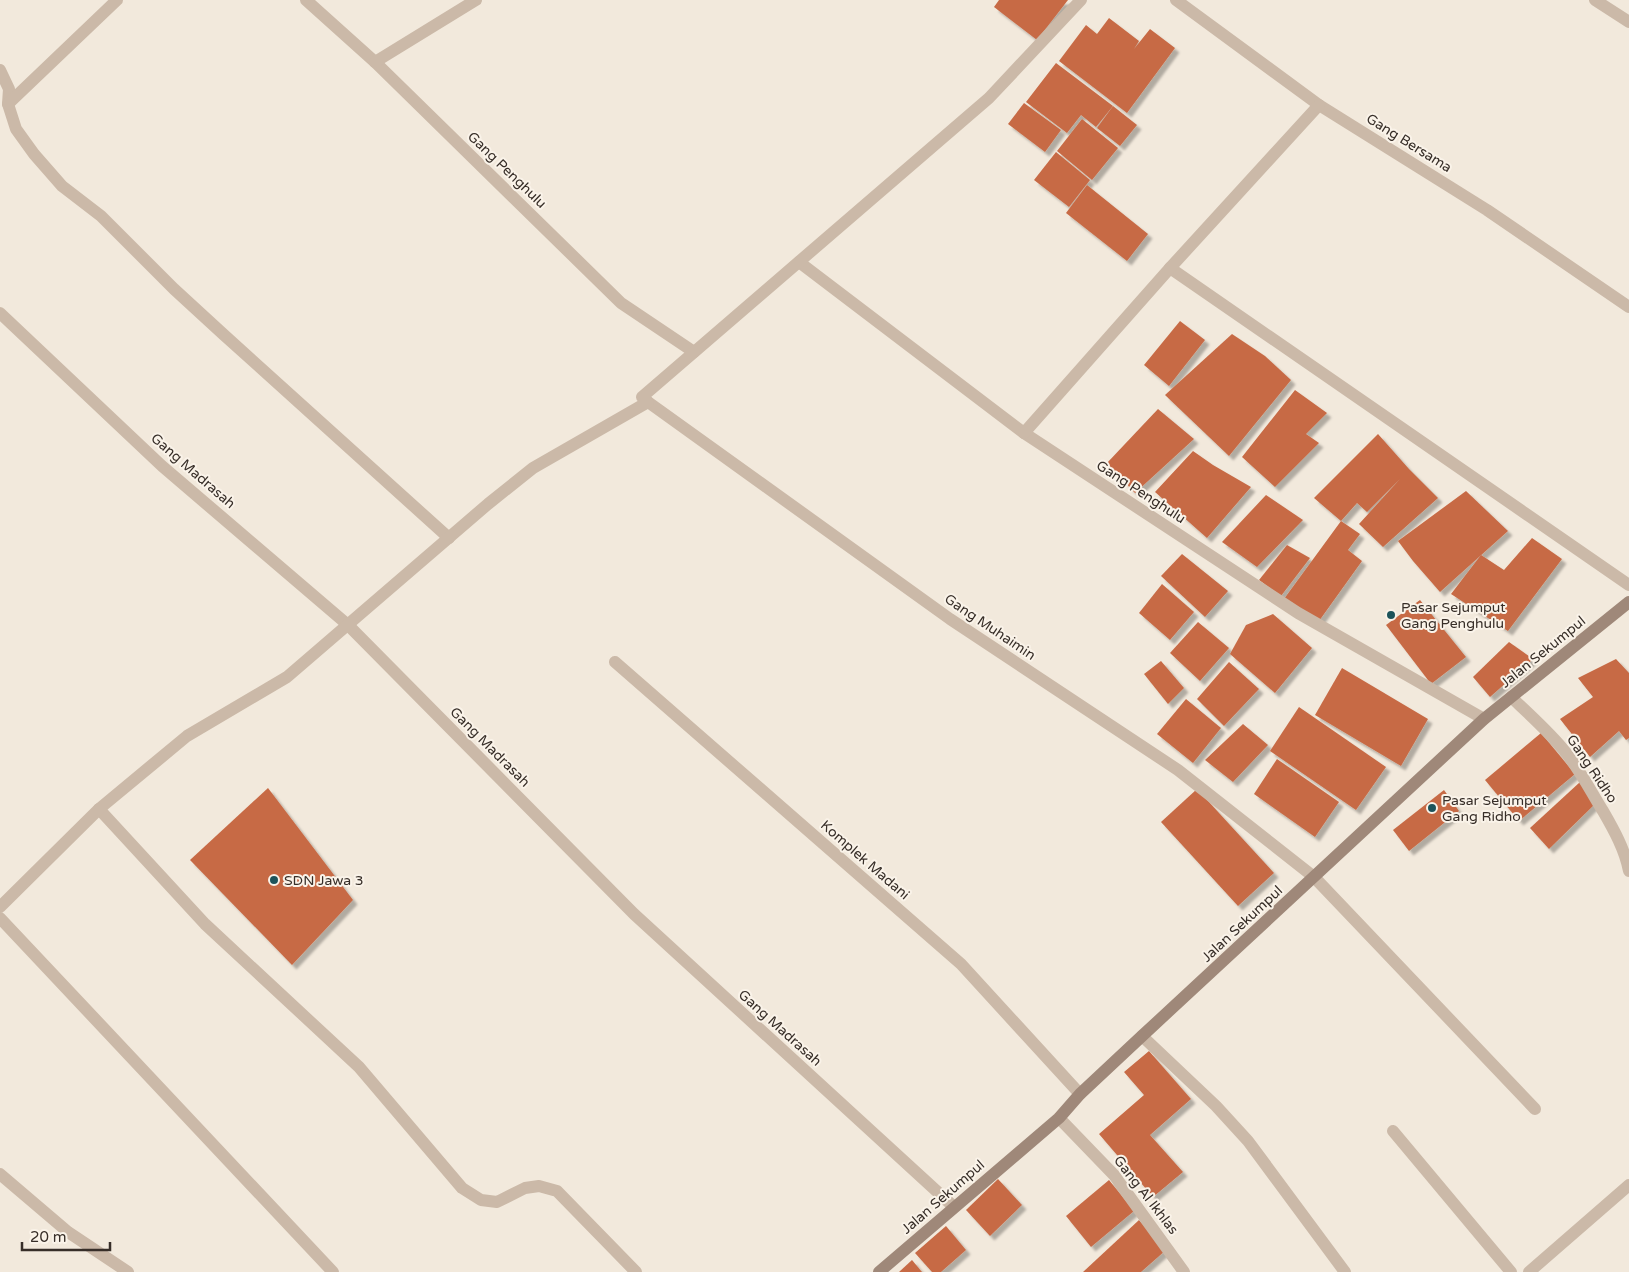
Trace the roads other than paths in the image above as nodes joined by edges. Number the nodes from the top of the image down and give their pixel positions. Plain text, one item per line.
1 (117, 0) edge
2 (306, 0) edge
3 (476, 0) edge
4 (1081, 0) edge
5 (1176, 0) edge
6 (1595, 0) edge
7 (1629, 22) edge
8 (375, 62) junction
9 (0, 70) edge
10 (8, 104) junction
11 (1319, 105) junction
12 (799, 262) junction
13 (1170, 268) junction
14 (1629, 307) edge
15 (0, 313) edge
16 (694, 352) junction
17 (648, 402) junction
18 (1024, 433) junction
19 (449, 538) junction
20 (1629, 585) edge
21 (1629, 602) edge
22 (348, 625) junction
23 (615, 662) dead end
24 (1511, 697) junction
25 (1484, 719) junction
26 (99, 809) junction
27 (1629, 871) edge
28 (1314, 877) junction
29 (0, 907) edge
30 (0, 918) edge
31 (1142, 1036) junction
32 (1080, 1094) junction
33 (1535, 1109) dead end
34 (1059, 1118) junction
35 (1393, 1131) dead end
36 (0, 1174) edge
37 (1629, 1185) edge
38 (954, 1207) junction
39 (128, 1272) edge
40 (333, 1272) edge
41 (636, 1272) edge
42 (879, 1272) edge
43 (1184, 1272) edge
44 (1345, 1272) edge
45 (1511, 1272) edge
46 (1530, 1272) edge

1 - 10 street
2 - 8 street, Gang Penghulu
3 - 8 street
4 - 12 street
5 - 11 street, Gang Bersama
6 - 7 street
8 - 16 street, Gang Penghulu
9 - 10 street
10 - 19 street
11 - 13 street
11 - 14 street, Gang Bersama
12 - 16 street
12 - 18 street, Gang Penghulu
13 - 18 street
13 - 20 street
15 - 22 street, Gang Madrasah
16 - 17 street
17 - 19 street
17 - 28 street, Gang Muhaimin
18 - 25 street, Gang Penghulu
19 - 22 street
21 - 24 main road, Jalan Sekumpul
22 - 26 street
22 - 38 street, Gang Madrasah
23 - 32 street, Komplek Madani
24 - 25 main road, Jalan Sekumpul
24 - 27 street, Gang Ridho
25 - 28 main road, Jalan Sekumpul
26 - 29 street
26 - 41 street
28 - 31 main road, Jalan Sekumpul
28 - 33 street, Gang Muhaimin
30 - 40 street
31 - 32 main road, Jalan Sekumpul
31 - 44 street
32 - 34 main road, Jalan Sekumpul
34 - 38 main road, Jalan Sekumpul
34 - 43 street, Gang Al Ikhlas
35 - 45 street
36 - 39 street
37 - 46 street
38 - 42 main road, Jalan Sekumpul

